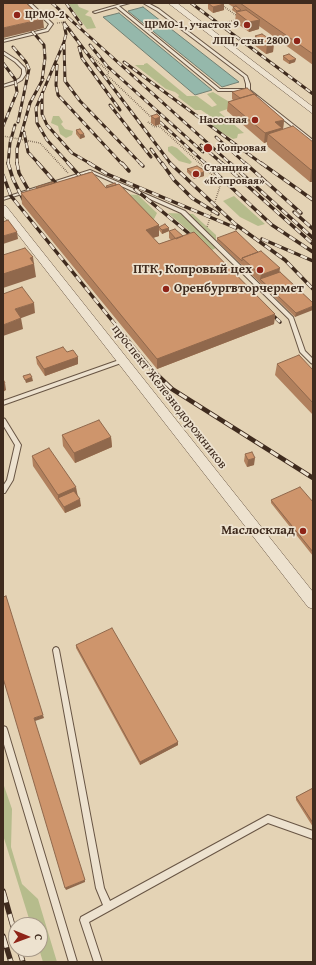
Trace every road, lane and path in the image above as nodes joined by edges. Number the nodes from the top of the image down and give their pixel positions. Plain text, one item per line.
1 (29, 3) edge
2 (128, 3) edge
3 (145, 3) edge
4 (172, 3) edge
5 (219, 3) edge
6 (118, 7) junction
7 (95, 12) dead end
8 (237, 19) edge
9 (242, 19) edge
10 (51, 24) junction
11 (216, 25) dead end
12 (3, 41) edge
13 (3, 52) edge
14 (3, 86) edge
15 (248, 90) junction
16 (313, 111) edge
17 (3, 136) edge
18 (313, 142) edge
19 (72, 177) junction
20 (3, 198) edge
21 (3, 208) edge
22 (205, 234) junction
23 (122, 361) junction
24 (313, 362) edge
25 (3, 403) edge
26 (3, 420) edge
27 (3, 491) edge
28 (313, 603) edge
29 (56, 650) dead end
30 (3, 729) edge
31 (313, 835) edge
32 (108, 907) junction
33 (73, 962) edge
34 (98, 962) edge

1 - 10 lane
2 - 6 lane
3 - 15 lane
4 - 16 street
5 - 9 path
6 - 7 lane
6 - 15 lane
8 - 11 path
10 - 12 lane
10 - 22 path
13 - 14 lane
15 - 18 lane
17 - 19 path
19 - 20 lane
19 - 22 lane
21 - 23 street, проспект Железнодорожников
22 - 24 lane
23 - 25 lane
23 - 28 street, проспект Железнодорожников
26 - 27 lane
29 - 32 lane
30 - 33 lane
31 - 32 lane
32 - 34 lane

